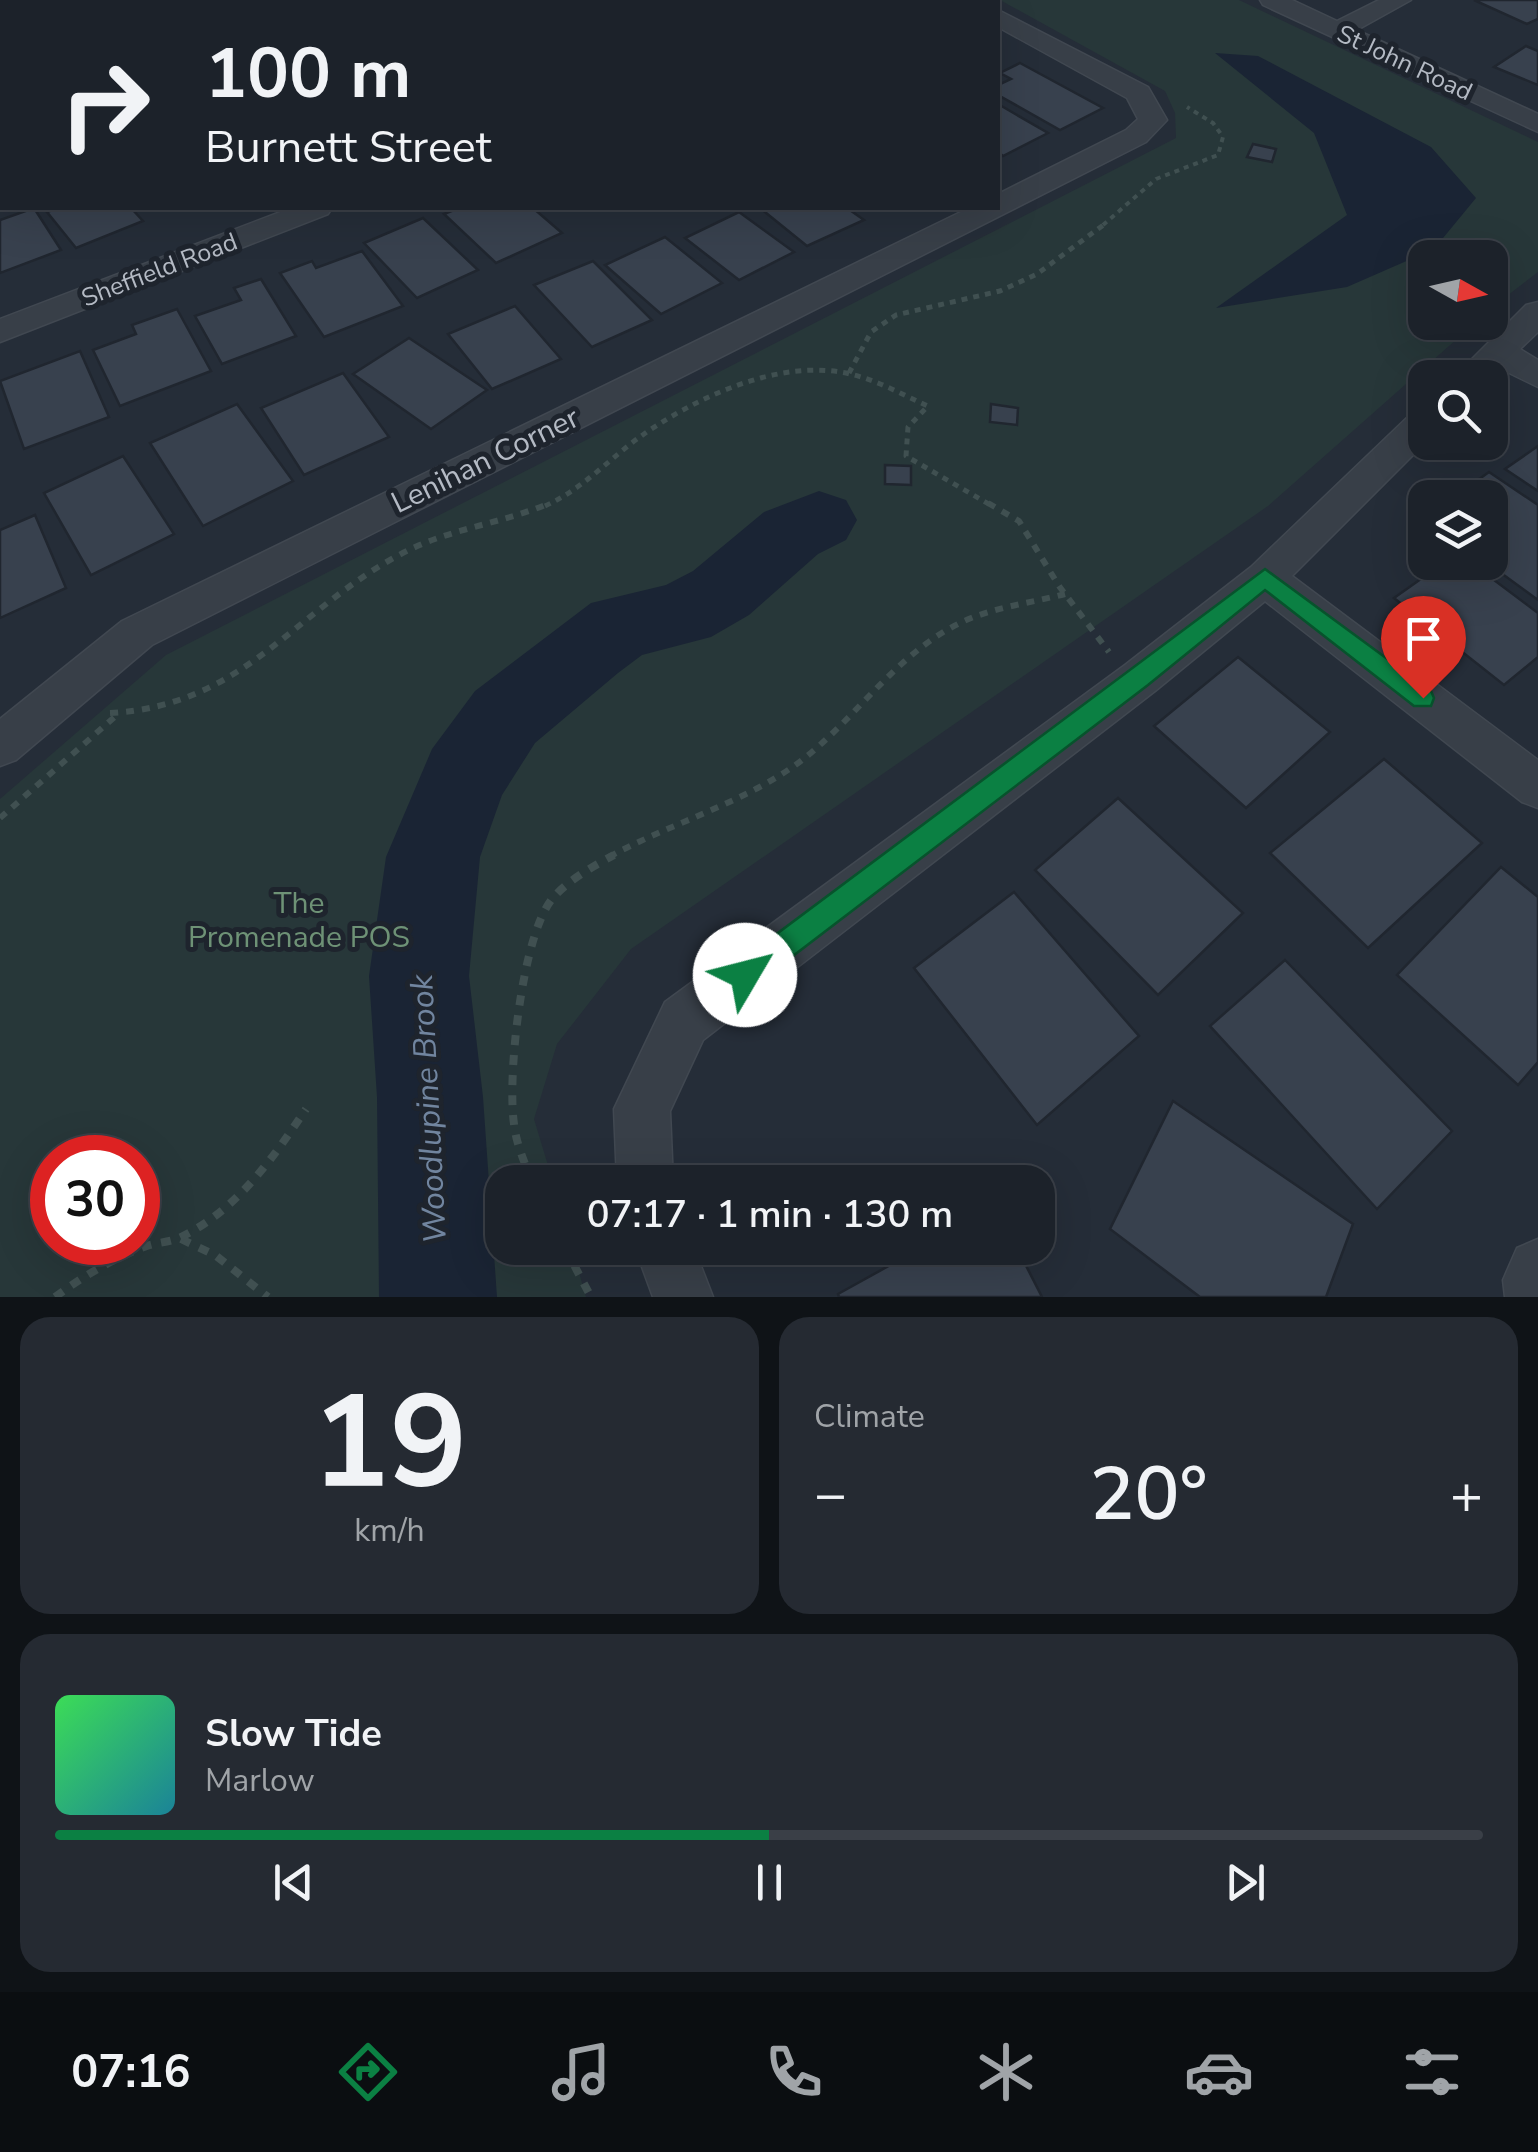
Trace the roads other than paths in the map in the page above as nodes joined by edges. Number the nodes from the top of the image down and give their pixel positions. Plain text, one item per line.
1 (1272, 0) edge
2 (1399, 0) edge
3 (1000, 18) edge
4 (1337, 30) junction
5 (1538, 124) edge
6 (1000, 204) edge
7 (312, 210) edge
8 (987, 210) edge
9 (1538, 314) edge
10 (0, 331) edge
11 (1497, 351) junction
12 (1488, 360) edge
13 (1538, 375) edge
14 (1408, 439) edge
15 (1265, 578) junction
16 (0, 746) edge
17 (1538, 787) edge
18 (644, 1165) edge
19 (671, 1265) edge
20 (1538, 1269) edge
21 (683, 1297) edge
22 (1535, 1297) edge

1 - 4 street, St John Road
2 - 4 street
3 - 6 street, Lenihan Corner
4 - 5 street, St John Road
7 - 10 street, Sheffield Road
8 - 16 street, Lenihan Corner
9 - 11 street
11 - 12 street
11 - 13 street
14 - 15 street
15 - 17 street
15 - 18 street
19 - 21 street
20 - 22 street

